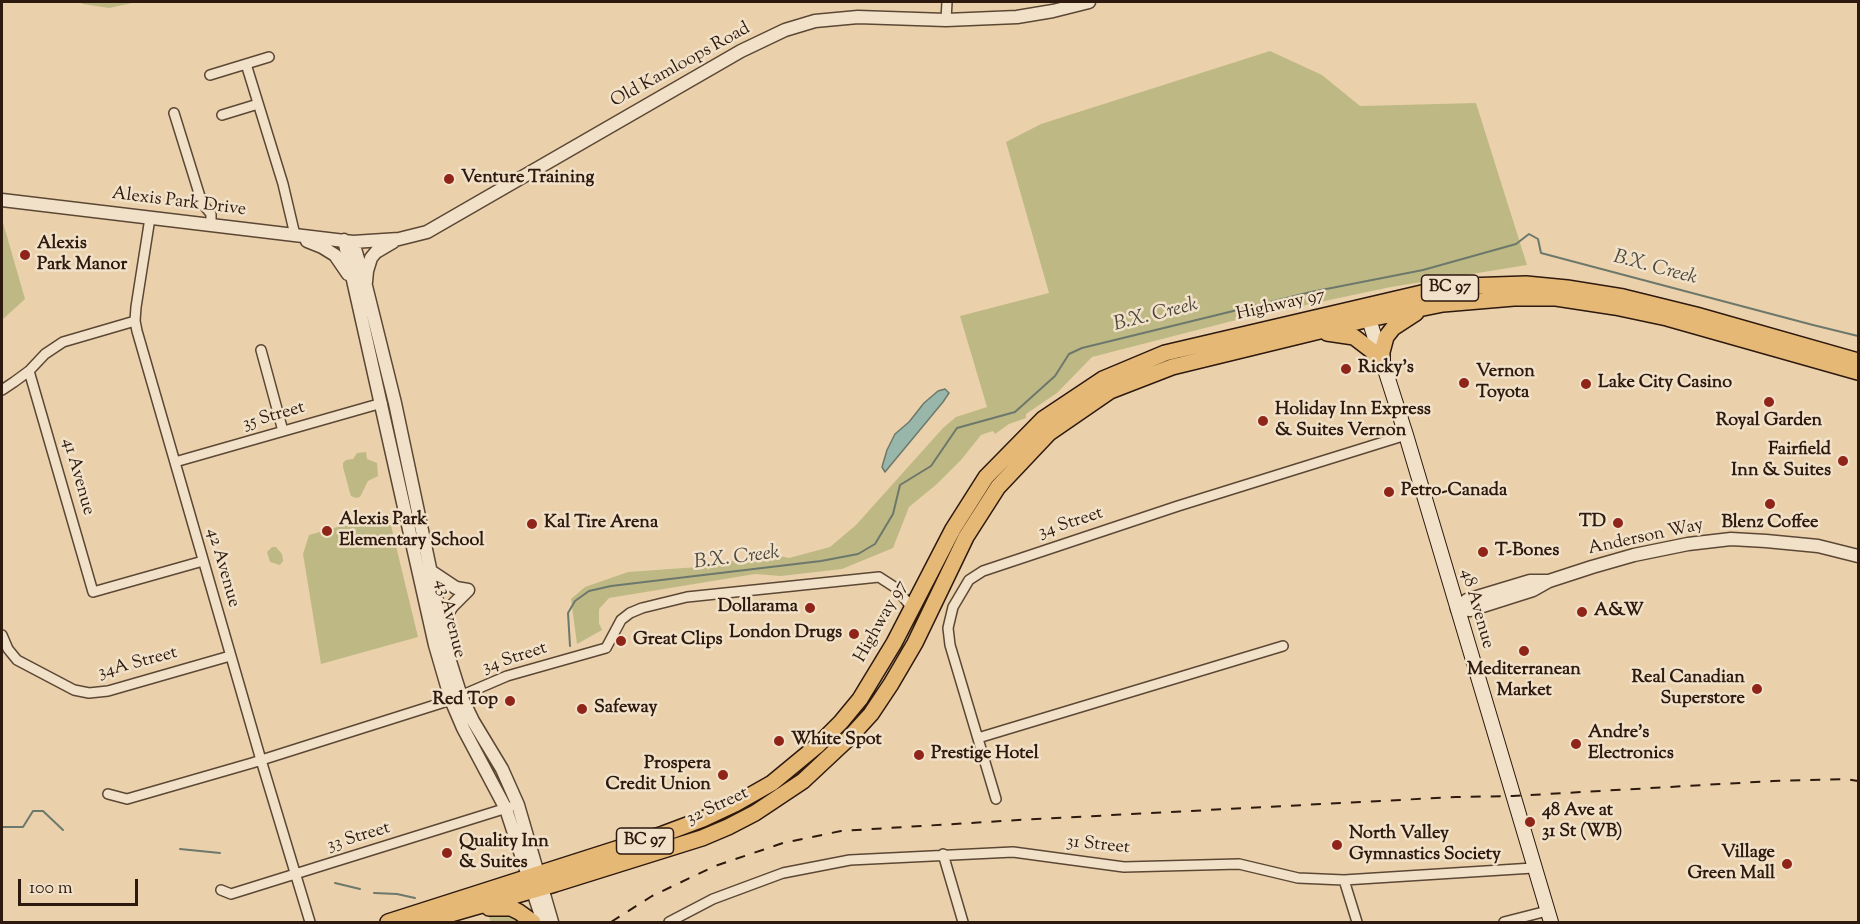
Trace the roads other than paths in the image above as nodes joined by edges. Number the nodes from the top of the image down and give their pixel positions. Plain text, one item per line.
1 (947, 2) edge
2 (1089, 2) edge
3 (946, 20) junction
4 (269, 57) dead end
5 (246, 64) junction
6 (210, 75) dead end
7 (258, 104) junction
8 (174, 112) dead end
9 (222, 115) dead end
10 (2, 200) edge
11 (150, 218) junction
12 (211, 225) junction
13 (291, 235) junction
14 (399, 239) junction
15 (348, 241) junction
16 (352, 280) junction
17 (366, 286) junction
18 (1432, 306) junction
19 (1367, 312) junction
20 (135, 321) junction
21 (1312, 333) junction
22 (261, 350) dead end
23 (1800, 350) junction
24 (1858, 361) edge
25 (1382, 363) junction
26 (29, 371) junction
27 (1858, 372) edge
28 (2, 390) edge
29 (382, 403) junction
30 (283, 431) junction
31 (1406, 435) junction
32 (175, 462) junction
33 (1858, 556) edge
34 (203, 561) junction
35 (429, 570) junction
36 (912, 608) junction
37 (1457, 609) junction
38 (441, 623) junction
39 (2, 634) edge
40 (1283, 646) dead end
41 (230, 656) junction
42 (905, 661) joint
43 (456, 698) junction
44 (860, 699) joint
45 (978, 738) junction
46 (261, 760) junction
47 (772, 783) junction
48 (108, 794) dead end
49 (781, 797) junction
50 (996, 799) dead end
51 (518, 805) junction
52 (506, 809) junction
53 (943, 854) junction
54 (1533, 868) junction
55 (296, 875) junction
56 (1344, 880) junction
57 (535, 883) junction
58 (221, 890) dead end
59 (468, 909) junction
60 (1549, 917) edge
61 (310, 922) edge
62 (388, 922) edge
63 (423, 922) edge
64 (533, 922) edge
65 (543, 922) edge
66 (552, 922) edge
67 (669, 922) edge
68 (963, 922) edge
69 (1357, 922) edge
70 (1504, 922) edge

1 - 3 street
2 - 3 street, Old Kamloops Road
3 - 14 street, Old Kamloops Road
4 - 5 street
5 - 6 street
5 - 7 street
7 - 9 street
7 - 13 street
8 - 12 street
10 - 11 street, Alexis Park Drive
11 - 12 street, Alexis Park Drive
11 - 20 street, 42 Avenue
12 - 13 street, Alexis Park Drive
13 - 15 street, Alexis Park Drive
13 - 16 street
14 - 15 street, Old Kamloops Road
14 - 17 street
15 - 16 street, 43 Avenue
15 - 17 street, 43 Avenue
16 - 29 street, 43 Avenue
17 - 35 street, 43 Avenue
18 - 19 highway, Highway 97 / BC 97
18 - 23 highway, Highway 97 / BC 97
18 - 25 highway
19 - 21 highway, Highway 97 / BC 97
19 - 23 highway, Highway 97 / BC 97
19 - 25 main road, 48 Avenue
19 - 36 highway, Highway 97 / BC 97
20 - 26 street
20 - 32 street, 42 Avenue
21 - 25 highway
21 - 42 highway, Highway 97 / BC 97
22 - 30 street
23 - 24 highway, BC 97
23 - 27 highway, BC 97
25 - 31 main road, 48 Avenue
26 - 28 street
26 - 34 street, 41 Avenue
29 - 30 street, 35 Street
29 - 43 street, 43 Avenue
30 - 32 street, 35 Street
31 - 37 main road, 48 Avenue
31 - 45 street, 34 Street
32 - 34 street, 42 Avenue
33 - 37 street, Anderson Way
34 - 41 street, 42 Avenue
35 - 38 street, 43 Avenue
35 - 38 street
36 - 43 street, 34 Street
36 - 44 highway, Highway 97 / BC 97
37 - 54 main road, 48 Avenue
38 - 43 street, 43 Avenue
39 - 41 street, 34A Street
40 - 45 street
41 - 46 street, 42 Avenue
42 - 49 highway, 32 Street / BC 97
43 - 46 street, 34 Street
43 - 51 street, 43 Avenue
43 - 52 street, 43 Avenue
44 - 47 highway, 32 Street / BC 97
45 - 50 street, 34 Street
46 - 48 street, 34 Street
46 - 55 street, 42 Avenue
47 - 49 street
47 - 57 highway, 32 Street / BC 97
49 - 57 highway, 32 Street / BC 97
51 - 52 street, 33 Street
51 - 57 street, 43 Avenue
52 - 55 street, 33 Street
52 - 57 street, 43 Avenue
53 - 56 street, 31 Street
53 - 67 street, 31 Street
53 - 68 street
54 - 56 street, 31 Street
54 - 60 main road, 48 Avenue
55 - 58 street, 33 Street
55 - 61 street, 42 Avenue
56 - 69 street
57 - 59 highway, 32 Street / BC 97
57 - 62 highway, 32 Street / BC 97
57 - 65 street, 43 Avenue
57 - 66 street, 43 Avenue
59 - 63 highway, 32 Street / BC 97
59 - 64 highway
60 - 70 street

